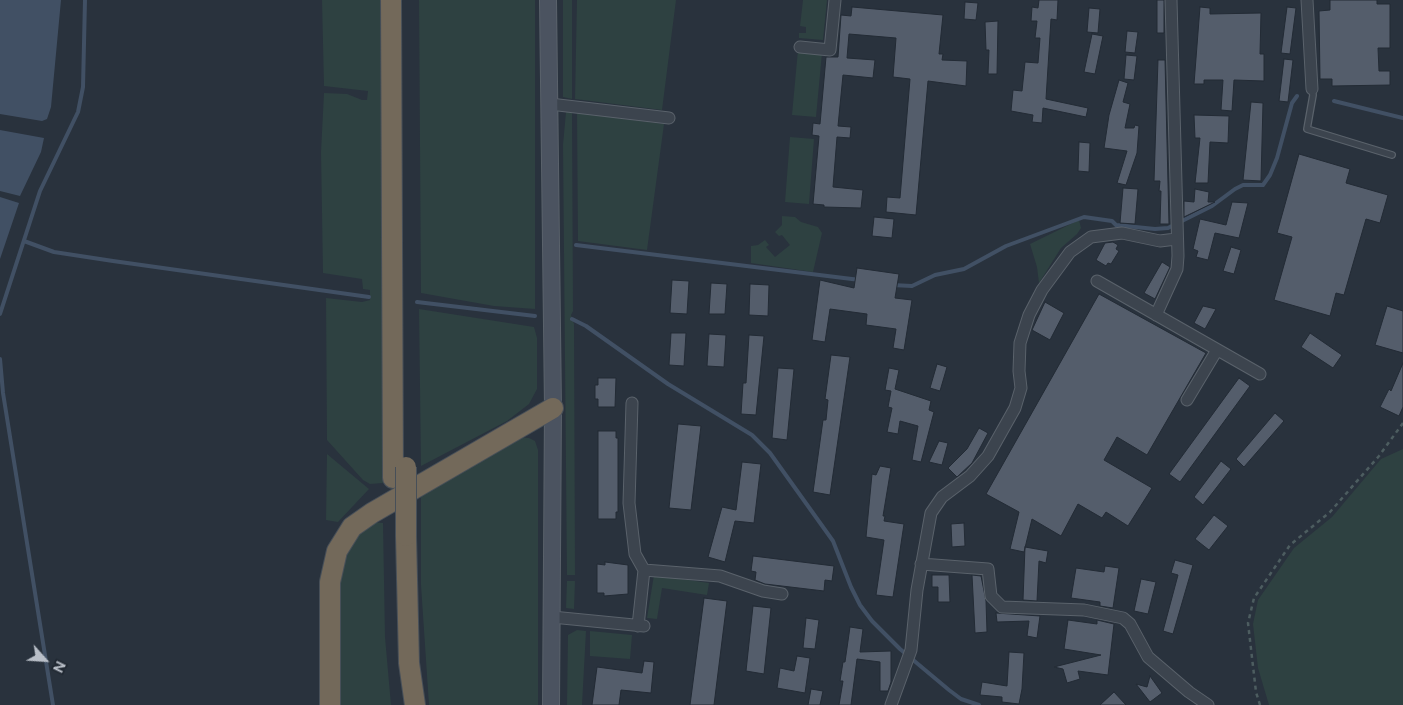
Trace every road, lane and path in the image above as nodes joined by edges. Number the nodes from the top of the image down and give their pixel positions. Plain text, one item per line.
1 (391, 0) edge
2 (404, 0) edge
3 (548, 0) edge
4 (835, 0) edge
5 (1171, 0) edge
6 (1307, 0) edge
7 (800, 48) dead end
8 (1312, 89) joint
9 (550, 104) junction
10 (669, 118) dead end
11 (1392, 155) dead end
12 (1176, 239) junction
13 (1097, 280) dead end
14 (1156, 315) junction
15 (1217, 350) junction
16 (1260, 374) dead end
17 (1187, 400) dead end
18 (632, 403) dead end
19 (553, 408) junction
20 (1403, 423) edge
21 (399, 473) junction
22 (400, 541) junction
23 (921, 564) junction
24 (644, 570) junction
25 (782, 594) dead end
26 (552, 617) junction
27 (330, 705) edge
28 (402, 705) edge
29 (414, 705) edge
30 (551, 705) edge
31 (891, 705) edge
32 (1208, 705) edge
33 (1260, 705) edge

1 - 21 highway
2 - 21 highway
3 - 9 main road
4 - 7 street
5 - 12 street
6 - 8 street
8 - 11 lane
9 - 10 street
9 - 19 main road
12 - 14 street
12 - 23 street
13 - 14 street
14 - 15 street
15 - 16 street
15 - 17 street
18 - 24 street
19 - 26 main road
19 - 27 highway
20 - 33 path
21 - 22 highway
22 - 28 highway
22 - 29 highway
23 - 31 street
23 - 32 street
24 - 25 street
24 - 26 street
26 - 30 main road

